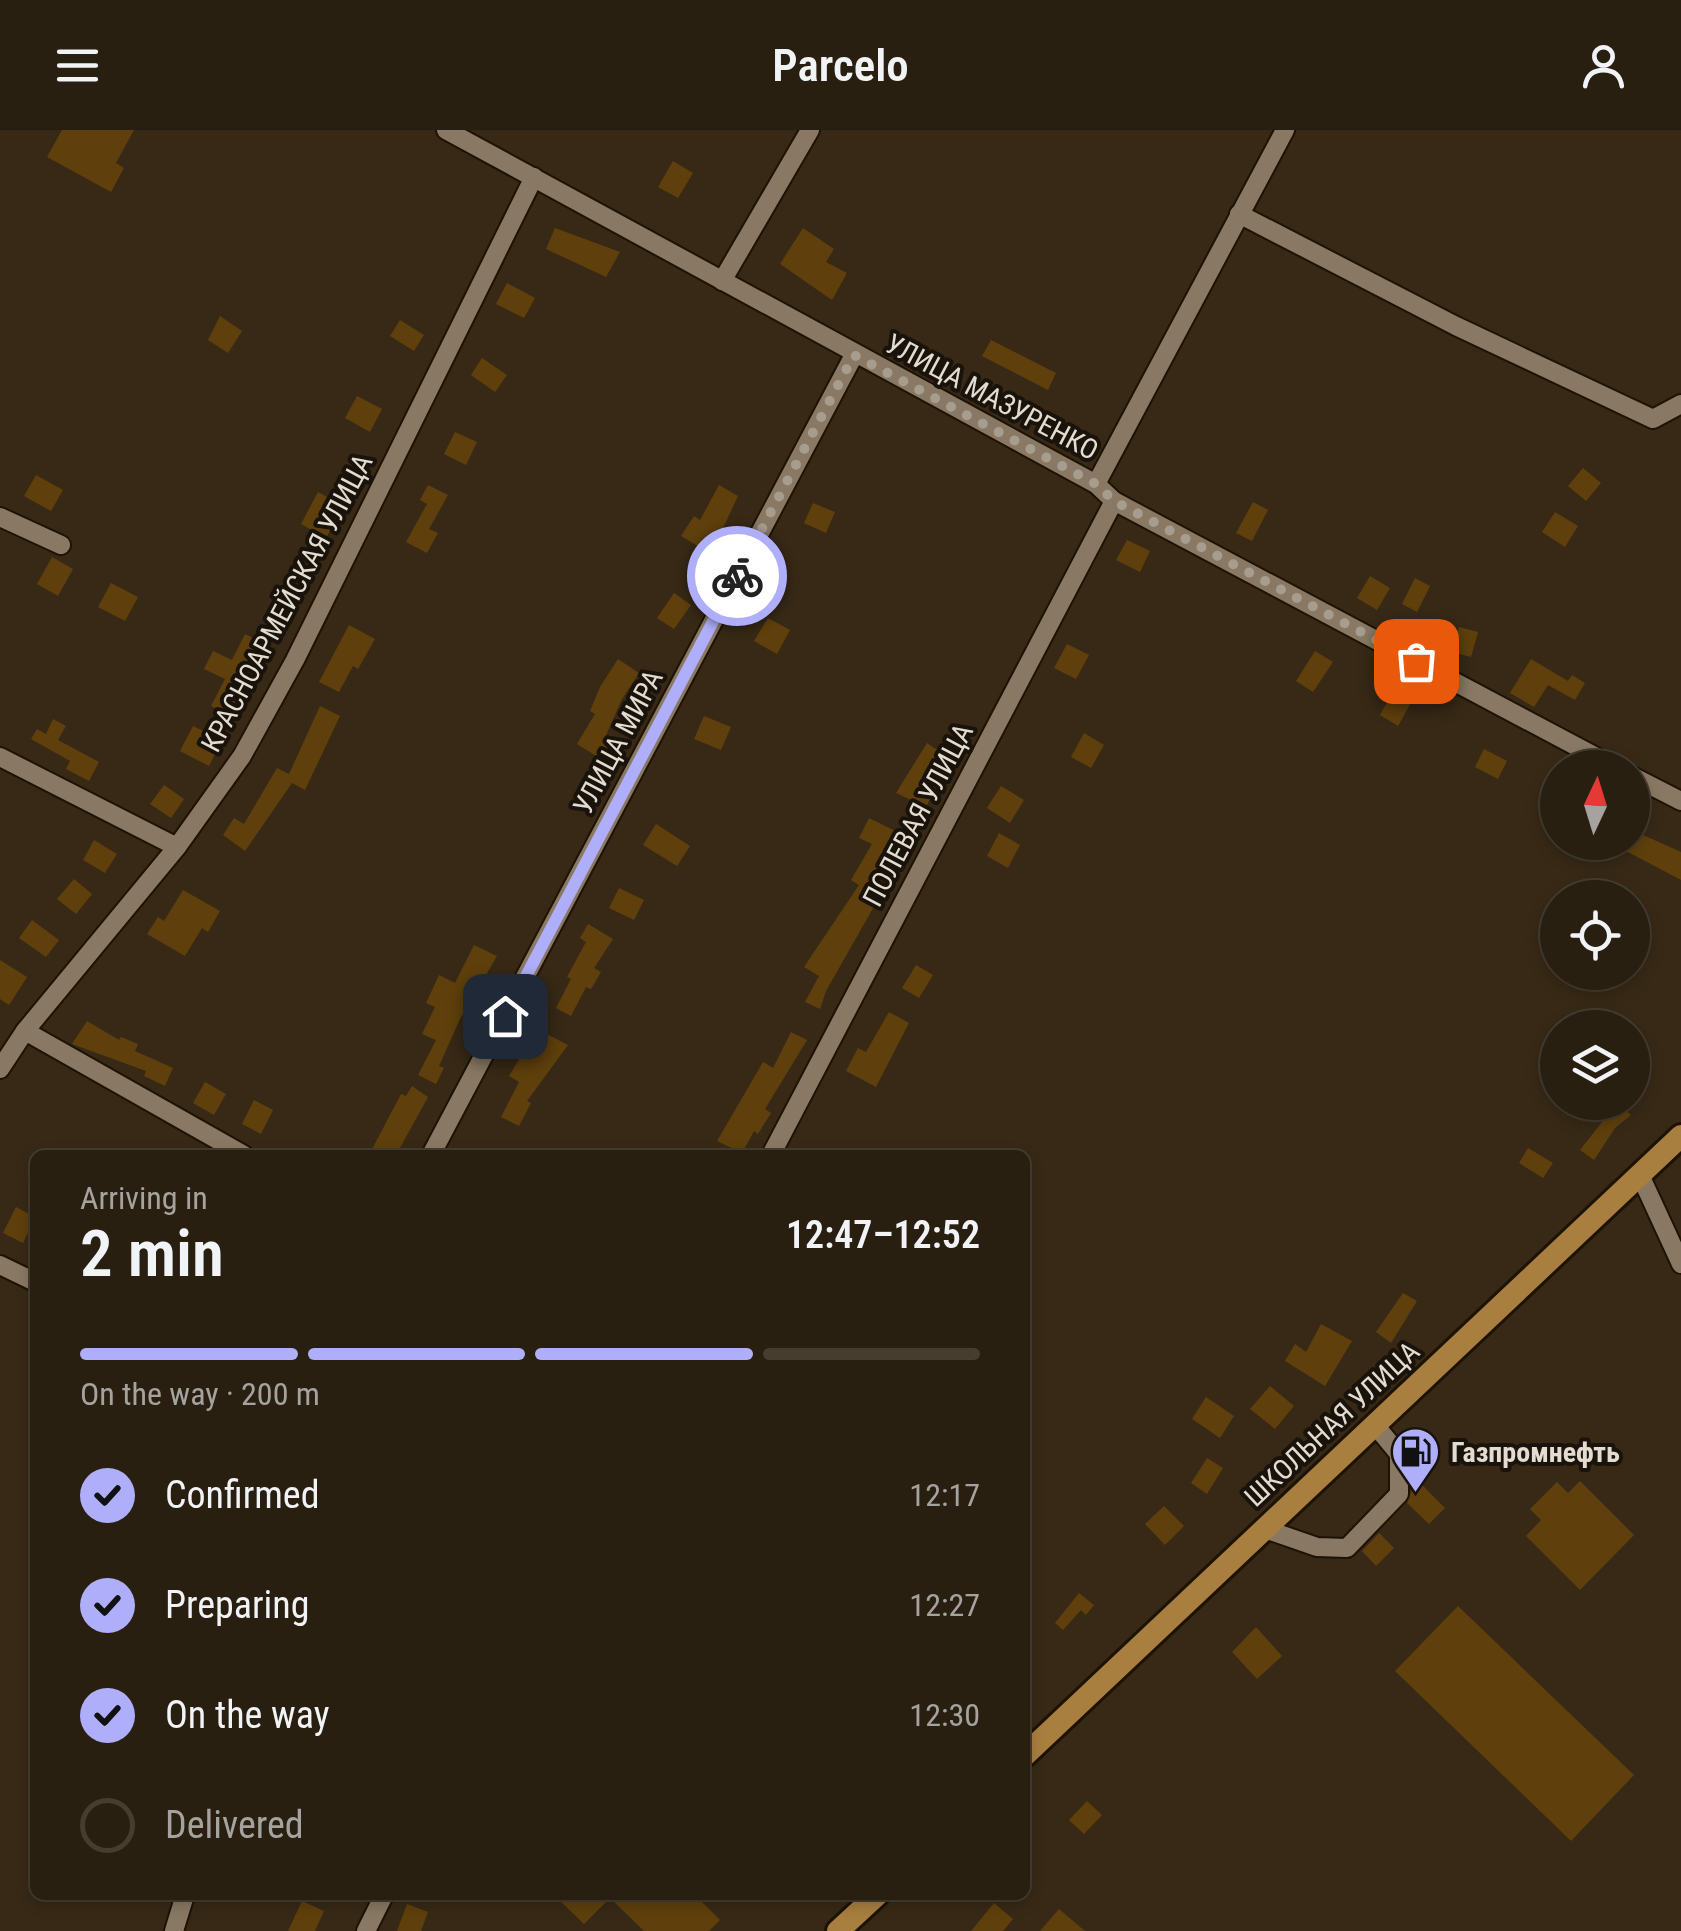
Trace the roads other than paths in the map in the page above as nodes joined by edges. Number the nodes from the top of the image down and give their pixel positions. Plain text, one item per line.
1 (446, 130) edge
2 (810, 130) edge
3 (1285, 130) edge
4 (534, 177) junction
5 (1239, 214) junction
6 (722, 281) junction
7 (854, 355) junction
8 (1681, 404) edge
9 (1096, 484) junction
10 (1114, 501) junction
11 (0, 517) edge
12 (61, 546) dead end
13 (1583, 750) edge
14 (0, 757) edge
15 (1650, 785) edge
16 (1681, 801) edge
17 (177, 847) junction
18 (25, 1030) junction
19 (0, 1068) edge
20 (1681, 1136) edge
21 (235, 1150) edge
22 (435, 1150) edge
23 (774, 1150) edge
24 (1640, 1174) junction
25 (1681, 1264) edge
26 (0, 1265) edge
27 (30, 1280) edge
28 (1374, 1425) junction
29 (1265, 1529) junction
30 (1030, 1750) edge
31 (183, 1900) edge
32 (382, 1900) edge
33 (871, 1900) edge
34 (174, 1931) edge
35 (366, 1931) edge
36 (838, 1931) edge

1 - 4 street, УЛИЦА МАЗУРЕНКО
2 - 6 street
3 - 5 street
4 - 6 street, УЛИЦА МАЗУРЕНКО
4 - 17 street, КРАСНОАРМЕЙСКАЯ УЛИЦА
5 - 8 street
5 - 9 street
6 - 7 street, УЛИЦА МАЗУРЕНКО
7 - 9 street, УЛИЦА МАЗУРЕНКО
7 - 22 street, УЛИЦА МИРА
9 - 10 street, УЛИЦА МАЗУРЕНКО
10 - 13 street, УЛИЦА МАЗУРЕНКО
10 - 23 street, ПОЛЕВАЯ УЛИЦА
11 - 12 street
14 - 17 street
15 - 16 street
17 - 18 street, КРАСНОАРМЕЙСКАЯ УЛИЦА
18 - 19 street, КРАСНОАРМЕЙСКАЯ УЛИЦА
18 - 21 street
20 - 24 main road, ШКОЛЬНАЯ УЛИЦА
24 - 25 street
24 - 28 main road, ШКОЛЬНАЯ УЛИЦА
26 - 27 street
28 - 29 main road, ШКОЛЬНАЯ УЛИЦА
28 - 29 street
29 - 30 main road, ШКОЛЬНАЯ УЛИЦА
31 - 34 street
32 - 35 street
33 - 36 main road

